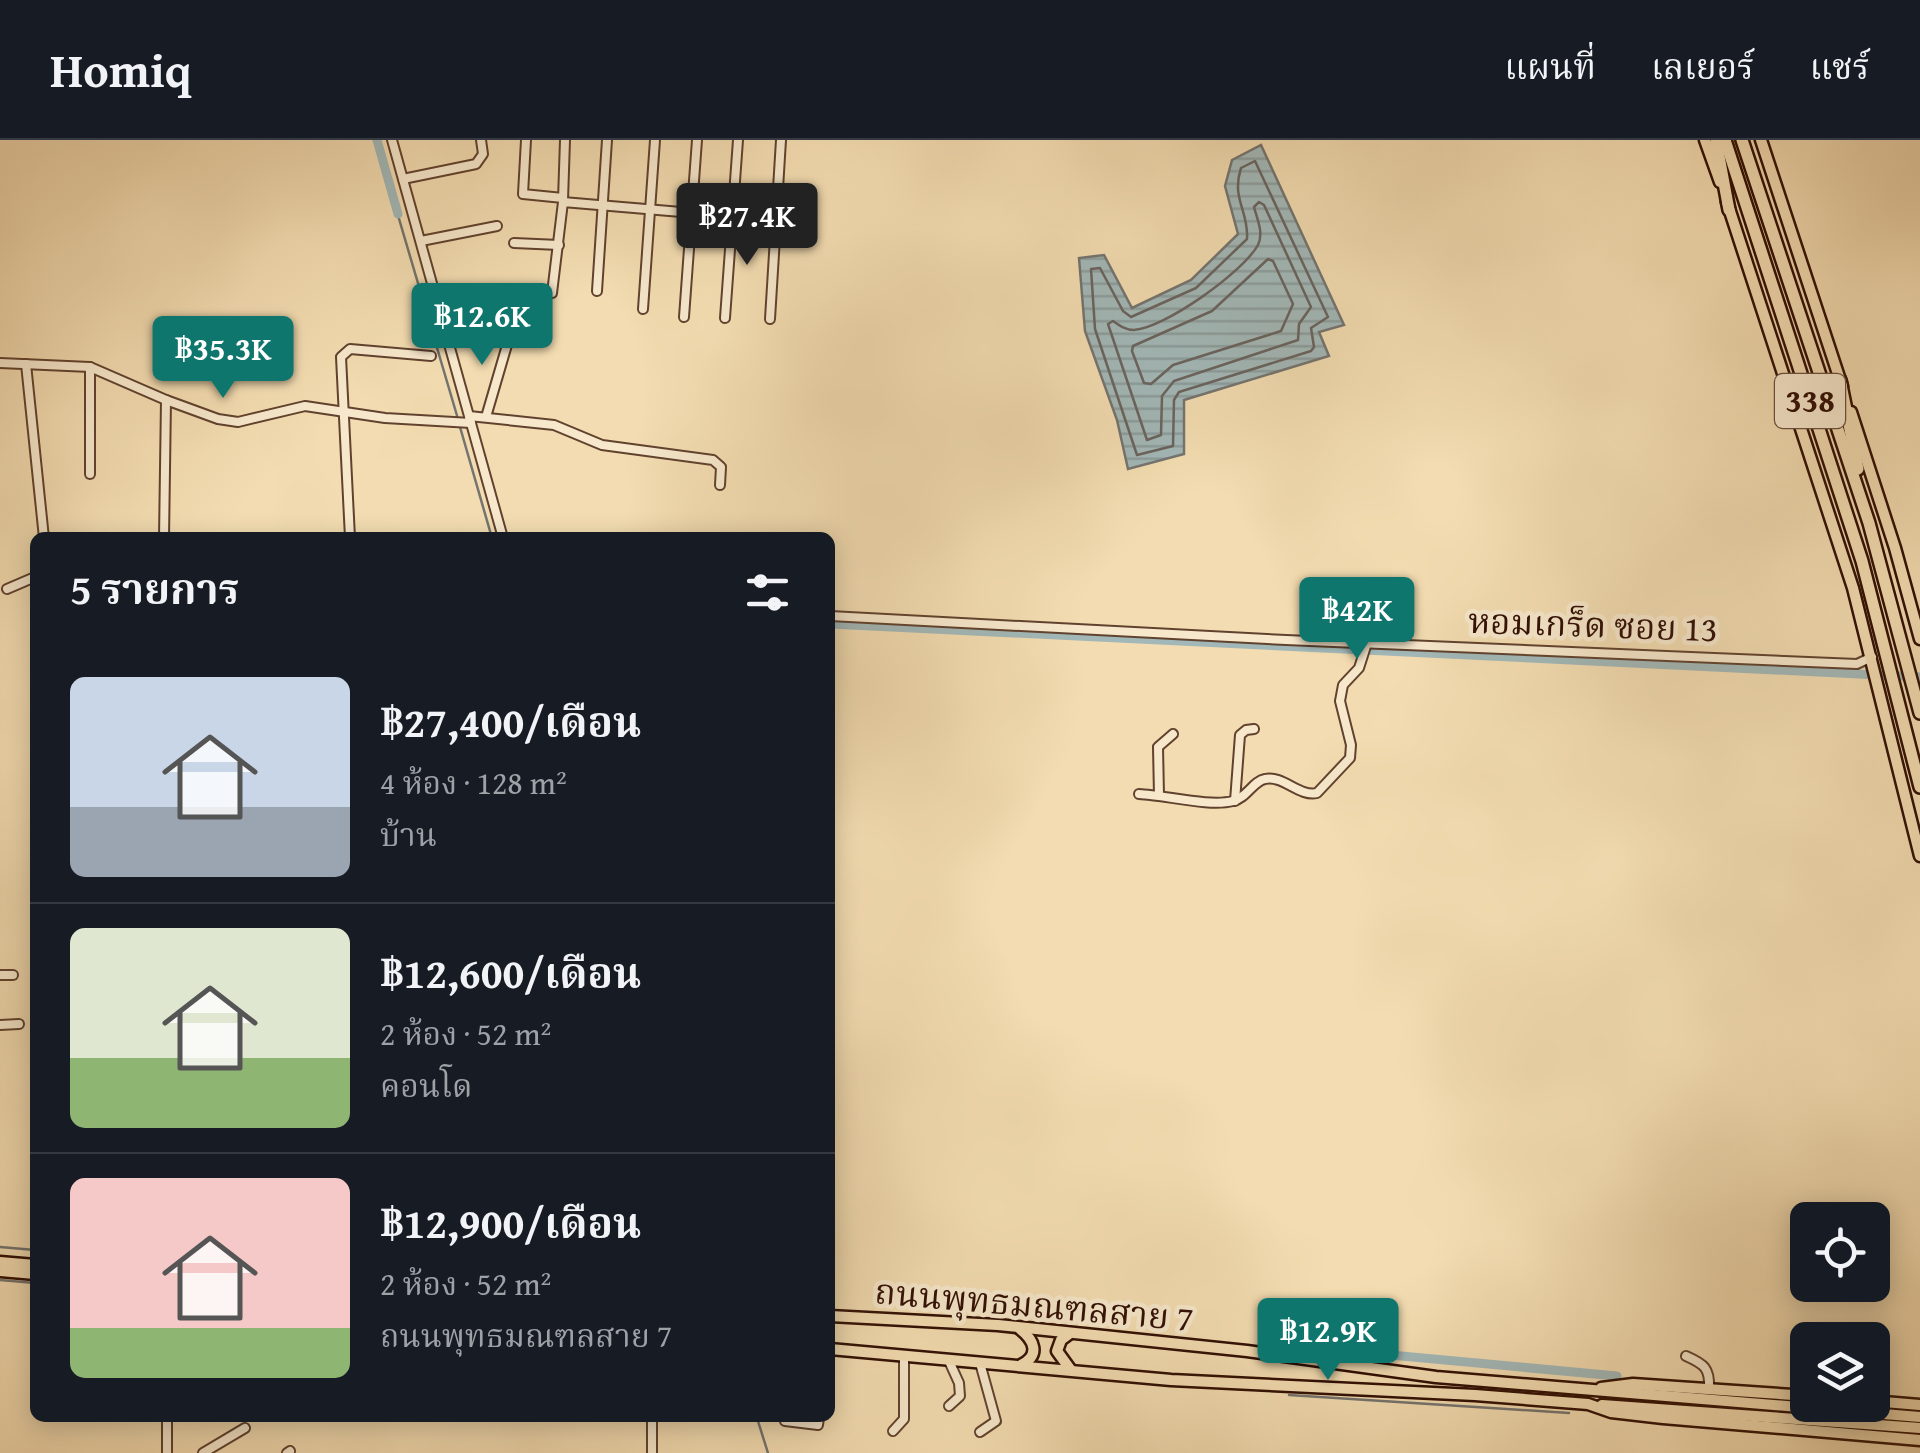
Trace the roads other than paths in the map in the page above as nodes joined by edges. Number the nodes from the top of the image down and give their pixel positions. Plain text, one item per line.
1 (392, 140) edge
2 (481, 140) edge
3 (526, 140) edge
4 (566, 140) edge
5 (607, 140) edge
6 (655, 140) edge
7 (697, 140) edge
8 (738, 140) edge
9 (781, 140) edge
10 (1705, 140) edge
11 (1716, 140) edge
12 (1725, 140) edge
13 (1742, 140) edge
14 (1762, 140) edge
15 (403, 179) junction
16 (563, 200) junction
17 (734, 204) junction
18 (776, 205) junction
19 (602, 206) junction
20 (650, 209) junction
21 (1730, 210) junction
22 (713, 211) junction
23 (693, 213) junction
24 (732, 216) junction
25 (497, 226) dead end
26 (421, 241) junction
27 (514, 243) dead end
28 (558, 246) junction
29 (597, 291) dead end
30 (644, 309) dead end
31 (440, 310) junction
32 (684, 317) dead end
33 (724, 318) dead end
34 (770, 319) dead end
35 (512, 328) dead end
36 (431, 356) dead end
37 (0, 363) edge
38 (26, 364) junction
39 (90, 367) junction
40 (1840, 380) junction
41 (166, 400) junction
42 (343, 414) junction
43 (486, 418) junction
44 (468, 421) junction
45 (90, 474) dead end
46 (720, 485) dead end
47 (1869, 522) junction
48 (43, 532) edge
49 (164, 532) edge
50 (350, 532) edge
51 (501, 532) edge
52 (30, 579) edge
53 (7, 589) dead end
54 (835, 616) edge
55 (1920, 639) edge
56 (1365, 649) junction
57 (1873, 663) junction
58 (1920, 713) edge
59 (1254, 728) dead end
60 (1173, 734) dead end
61 (1920, 787) edge
62 (1139, 794) dead end
63 (1159, 795) junction
64 (1235, 801) junction
65 (1920, 856) edge
66 (0, 975) edge
67 (14, 975) dead end
68 (20, 1024) dead end
69 (0, 1025) edge
70 (0, 1262) edge
71 (30, 1265) edge
72 (0, 1271) edge
73 (30, 1274) edge
74 (835, 1316) edge
75 (1019, 1328) junction
76 (1068, 1334) junction
77 (835, 1349) edge
78 (904, 1356) junction
79 (1686, 1356) dead end
80 (949, 1361) junction
81 (980, 1363) junction
82 (1018, 1366) junction
83 (1070, 1370) junction
84 (1709, 1388) junction
85 (1596, 1390) junction
86 (1790, 1395) edge
87 (1890, 1403) edge
88 (1920, 1405) edge
89 (948, 1406) dead end
90 (1596, 1406) junction
91 (1790, 1411) edge
92 (1790, 1413) edge
93 (1890, 1416) edge
94 (1920, 1417) edge
95 (168, 1422) edge
96 (652, 1422) edge
97 (793, 1422) edge
98 (818, 1422) edge
99 (1878, 1422) edge
100 (245, 1428) dead end
101 (1920, 1428) edge
102 (893, 1431) dead end
103 (980, 1432) dead end
104 (1920, 1440) edge
105 (167, 1453) edge
106 (204, 1453) edge
107 (652, 1453) edge

1 - 15 street
2 - 15 street
3 - 16 street
4 - 16 street
5 - 19 street
6 - 20 street
7 - 23 street
8 - 17 street
9 - 18 street
10 - 21 main road
11 - 21 highway
12 - 61 highway, 338
13 - 47 highway, 338
14 - 40 main road
15 - 26 street
16 - 19 street
16 - 28 street
17 - 18 street
17 - 22 street
17 - 24 street
18 - 34 street
19 - 20 street
19 - 29 street
20 - 23 street
20 - 30 street
21 - 57 main road
22 - 23 street
22 - 24 street
23 - 32 street
24 - 33 street
25 - 26 street
26 - 31 street
27 - 28 street
28 - 31 street
31 - 44 street
35 - 43 street
36 - 42 street
37 - 38 street
38 - 39 street
38 - 48 street
39 - 41 street
39 - 45 street
40 - 47 highway
40 - 55 main road
41 - 42 street
41 - 49 street
42 - 44 street
42 - 50 street
43 - 44 street
43 - 46 street
44 - 51 street
47 - 58 highway, 338
52 - 53 street
54 - 56 street, หอมเกร็ด ซอย 13
56 - 57 street, หอมเกร็ด ซอย 13
56 - 64 street
57 - 65 main road
59 - 64 street
60 - 63 street
62 - 63 street
63 - 64 street
66 - 67 street
68 - 69 street
70 - 71 main road
72 - 73 main road
74 - 75 main road, ถนนพุทธมณฑลสาย 7
75 - 76 main road, ถนนพุทธมณฑลสาย 7
75 - 82 main road
76 - 83 main road
76 - 85 main road, ถนนพุทธมณฑลสาย 7
77 - 78 main road, ถนนพุทธมณฑลสาย 7
78 - 80 main road, ถนนพุทธมณฑลสาย 7
78 - 102 street
79 - 84 street
80 - 81 main road, ถนนพุทธมณฑลสาย 7
80 - 89 street
81 - 82 main road, ถนนพุทธมณฑลสาย 7
81 - 103 street
82 - 83 main road, ถนนพุทธมณฑลสาย 7
83 - 90 main road, ถนนพุทธมณฑลสาย 7
84 - 85 main road
84 - 86 main road
85 - 91 main road, ถนนพุทธมณฑลสาย 7
87 - 88 main road
90 - 92 main road
90 - 104 main road
93 - 94 main road
95 - 105 street
96 - 107 street
97 - 98 street
99 - 101 main road
100 - 106 street

